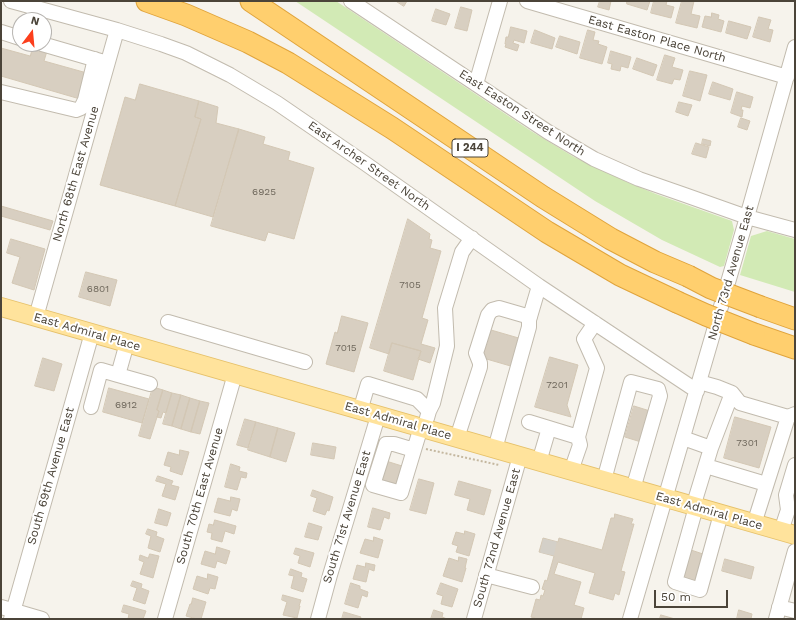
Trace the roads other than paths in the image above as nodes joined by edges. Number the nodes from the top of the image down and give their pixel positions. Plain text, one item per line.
1 (11, 1) edge
2 (147, 1) edge
3 (351, 1) edge
4 (500, 1) edge
5 (527, 1) edge
6 (253, 3) edge
7 (30, 12) edge
8 (52, 17) edge
9 (117, 30) junction
10 (1, 32) edge
11 (12, 35) edge
12 (52, 47) edge
13 (795, 47) edge
14 (102, 61) junction
15 (786, 77) junction
16 (476, 84) junction
17 (1, 92) edge
18 (747, 217) junction
19 (795, 230) edge
20 (472, 238) junction
21 (539, 286) junction
22 (1, 307) edge
23 (36, 317) junction
24 (530, 317) junction
25 (795, 319) edge
26 (168, 322) dead end
27 (595, 323) junction
28 (92, 333) junction
29 (127, 343) junction
30 (795, 348) edge
31 (304, 362) dead end
32 (235, 374) junction
33 (118, 375) junction
34 (79, 378) junction
35 (97, 384) junction
36 (150, 384) dead end
37 (698, 386) junction
38 (732, 393) junction
39 (90, 407) dead end
40 (360, 410) junction
41 (429, 411) junction
42 (791, 415) edge
43 (378, 416) junction
44 (400, 422) junction
45 (529, 422) dead end
46 (422, 428) junction
47 (549, 428) junction
48 (578, 437) junction
49 (457, 438) junction
50 (683, 438) junction
51 (394, 444) junction
52 (414, 448) junction
53 (711, 448) junction
54 (520, 456) junction
55 (497, 457) junction
56 (538, 462) junction
57 (795, 465) edge
58 (706, 466) junction
59 (571, 471) junction
60 (604, 480) junction
61 (766, 484) junction
62 (633, 489) junction
63 (665, 498) junction
64 (695, 507) junction
65 (792, 509) edge
66 (721, 514) junction
67 (754, 524) junction
68 (788, 533) edge
69 (795, 551) edge
70 (486, 575) junction
71 (532, 587) dead end
72 (795, 611) edge
73 (8, 612) edge
74 (777, 613) edge
75 (42, 619) edge
76 (165, 619) edge
77 (318, 619) edge
78 (474, 619) edge
79 (630, 619) edge

1 - 7 street, East Archer Street North
2 - 30 highway, I 244, bridge
3 - 16 street, East Easton Street North
4 - 16 street
5 - 15 street, East Easton Place North
6 - 25 highway, I 244, bridge
8 - 9 street, East Archer Street North
9 - 14 street, North 68th East Avenue
9 - 20 street, East Archer Street North
10 - 11 street
12 - 14 street
13 - 15 street, North 73rd Avenue East
14 - 17 street
14 - 23 street, North 68th East Avenue
15 - 18 street, North 73rd Avenue East
16 - 18 street, East Easton Street North
18 - 19 street, East Easton Street North
18 - 37 street, North 73rd Avenue East
20 - 21 street, East Archer Street North
20 - 41 street
21 - 24 street
21 - 27 street, East Archer Street North
22 - 23 main road, East Admiral Place
23 - 28 main road, East Admiral Place
24 - 49 street
24 - 55 street
26 - 31 street
27 - 37 street, East Archer Street North
27 - 48 street
28 - 29 main road, East Admiral Place
28 - 34 street, South 69th Avenue East
29 - 32 main road, East Admiral Place
29 - 33 street
32 - 40 main road, East Admiral Place
32 - 76 street, South 70th East Avenue
33 - 35 street
33 - 36 street
34 - 35 street
34 - 73 street, South 69th Avenue East
35 - 39 street
37 - 38 street, East Archer Street North
37 - 50 street, North 73rd Avenue East
38 - 42 street, East Archer Street North
38 - 53 street
40 - 41 street
40 - 43 main road, East Admiral Place
41 - 46 street
42 - 61 street
43 - 44 main road, East Admiral Place
43 - 77 street, South 71st Avenue East
44 - 46 main road, East Admiral Place
44 - 51 street
45 - 47 street
46 - 49 main road, East Admiral Place
46 - 52 street
47 - 48 street
47 - 56 street
48 - 59 street
49 - 55 main road, East Admiral Place
50 - 53 street
50 - 63 street, North 73rd Avenue East
51 - 52 street
51 - 52 street
53 - 58 street
54 - 55 main road, East Admiral Place
54 - 56 main road, East Admiral Place
54 - 70 street, South 72nd Avenue East
56 - 59 main road, East Admiral Place
57 - 65 street
58 - 61 street
58 - 64 street
59 - 60 main road, East Admiral Place
60 - 62 main road, East Admiral Place
60 - 62 street
61 - 67 street
62 - 63 main road, East Admiral Place
63 - 64 main road, East Admiral Place
63 - 79 street, North 73rd Avenue East
64 - 66 main road, East Admiral Place
64 - 66 street
65 - 68 street
66 - 67 main road, East Admiral Place
67 - 68 main road, East Admiral Place
69 - 74 street
70 - 71 street
70 - 78 street, South 72nd Avenue East
72 - 74 street
73 - 75 street

